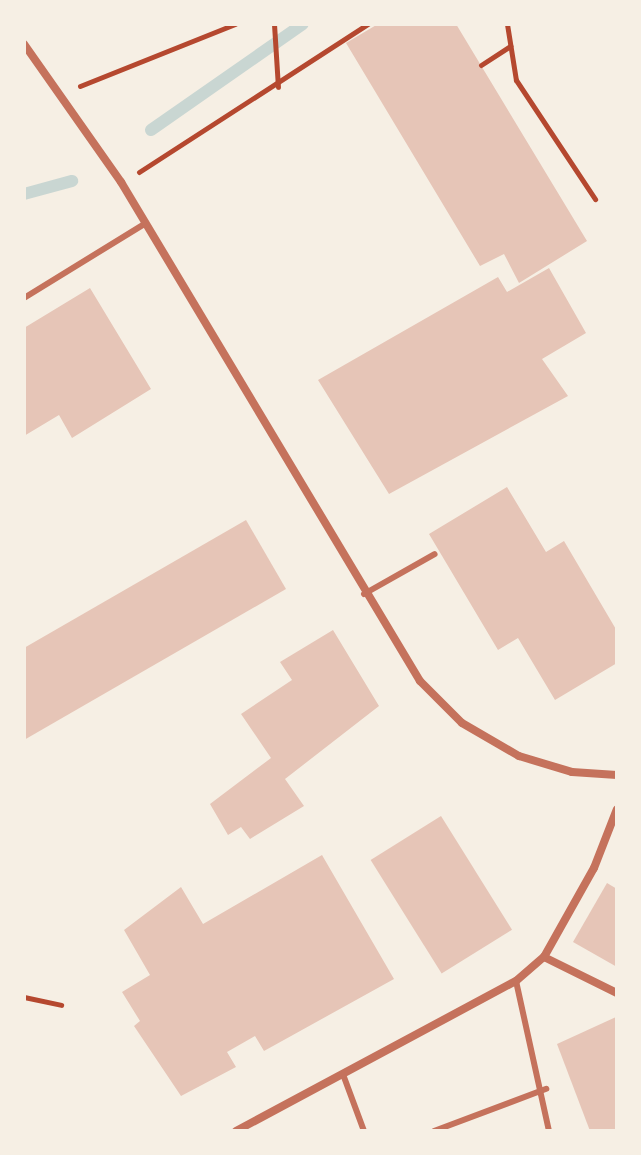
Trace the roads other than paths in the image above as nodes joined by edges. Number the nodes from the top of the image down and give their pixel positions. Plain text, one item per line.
1 (24, 44) edge
2 (146, 223) junction
3 (24, 298) edge
4 (435, 554) dead end
5 (364, 594) junction
6 (617, 775) edge
7 (617, 809) edge
8 (544, 957) junction
9 (516, 981) junction
10 (617, 993) edge
11 (344, 1077) junction
12 (546, 1089) junction
13 (236, 1131) edge
14 (364, 1131) edge
15 (434, 1131) edge
16 (549, 1131) edge

1 - 2 street
2 - 3 lane
2 - 5 street
4 - 5 lane
5 - 6 street
7 - 8 street
8 - 9 street
8 - 10 street
9 - 11 street
9 - 12 lane
11 - 13 street
11 - 14 lane
12 - 15 lane
12 - 16 lane

